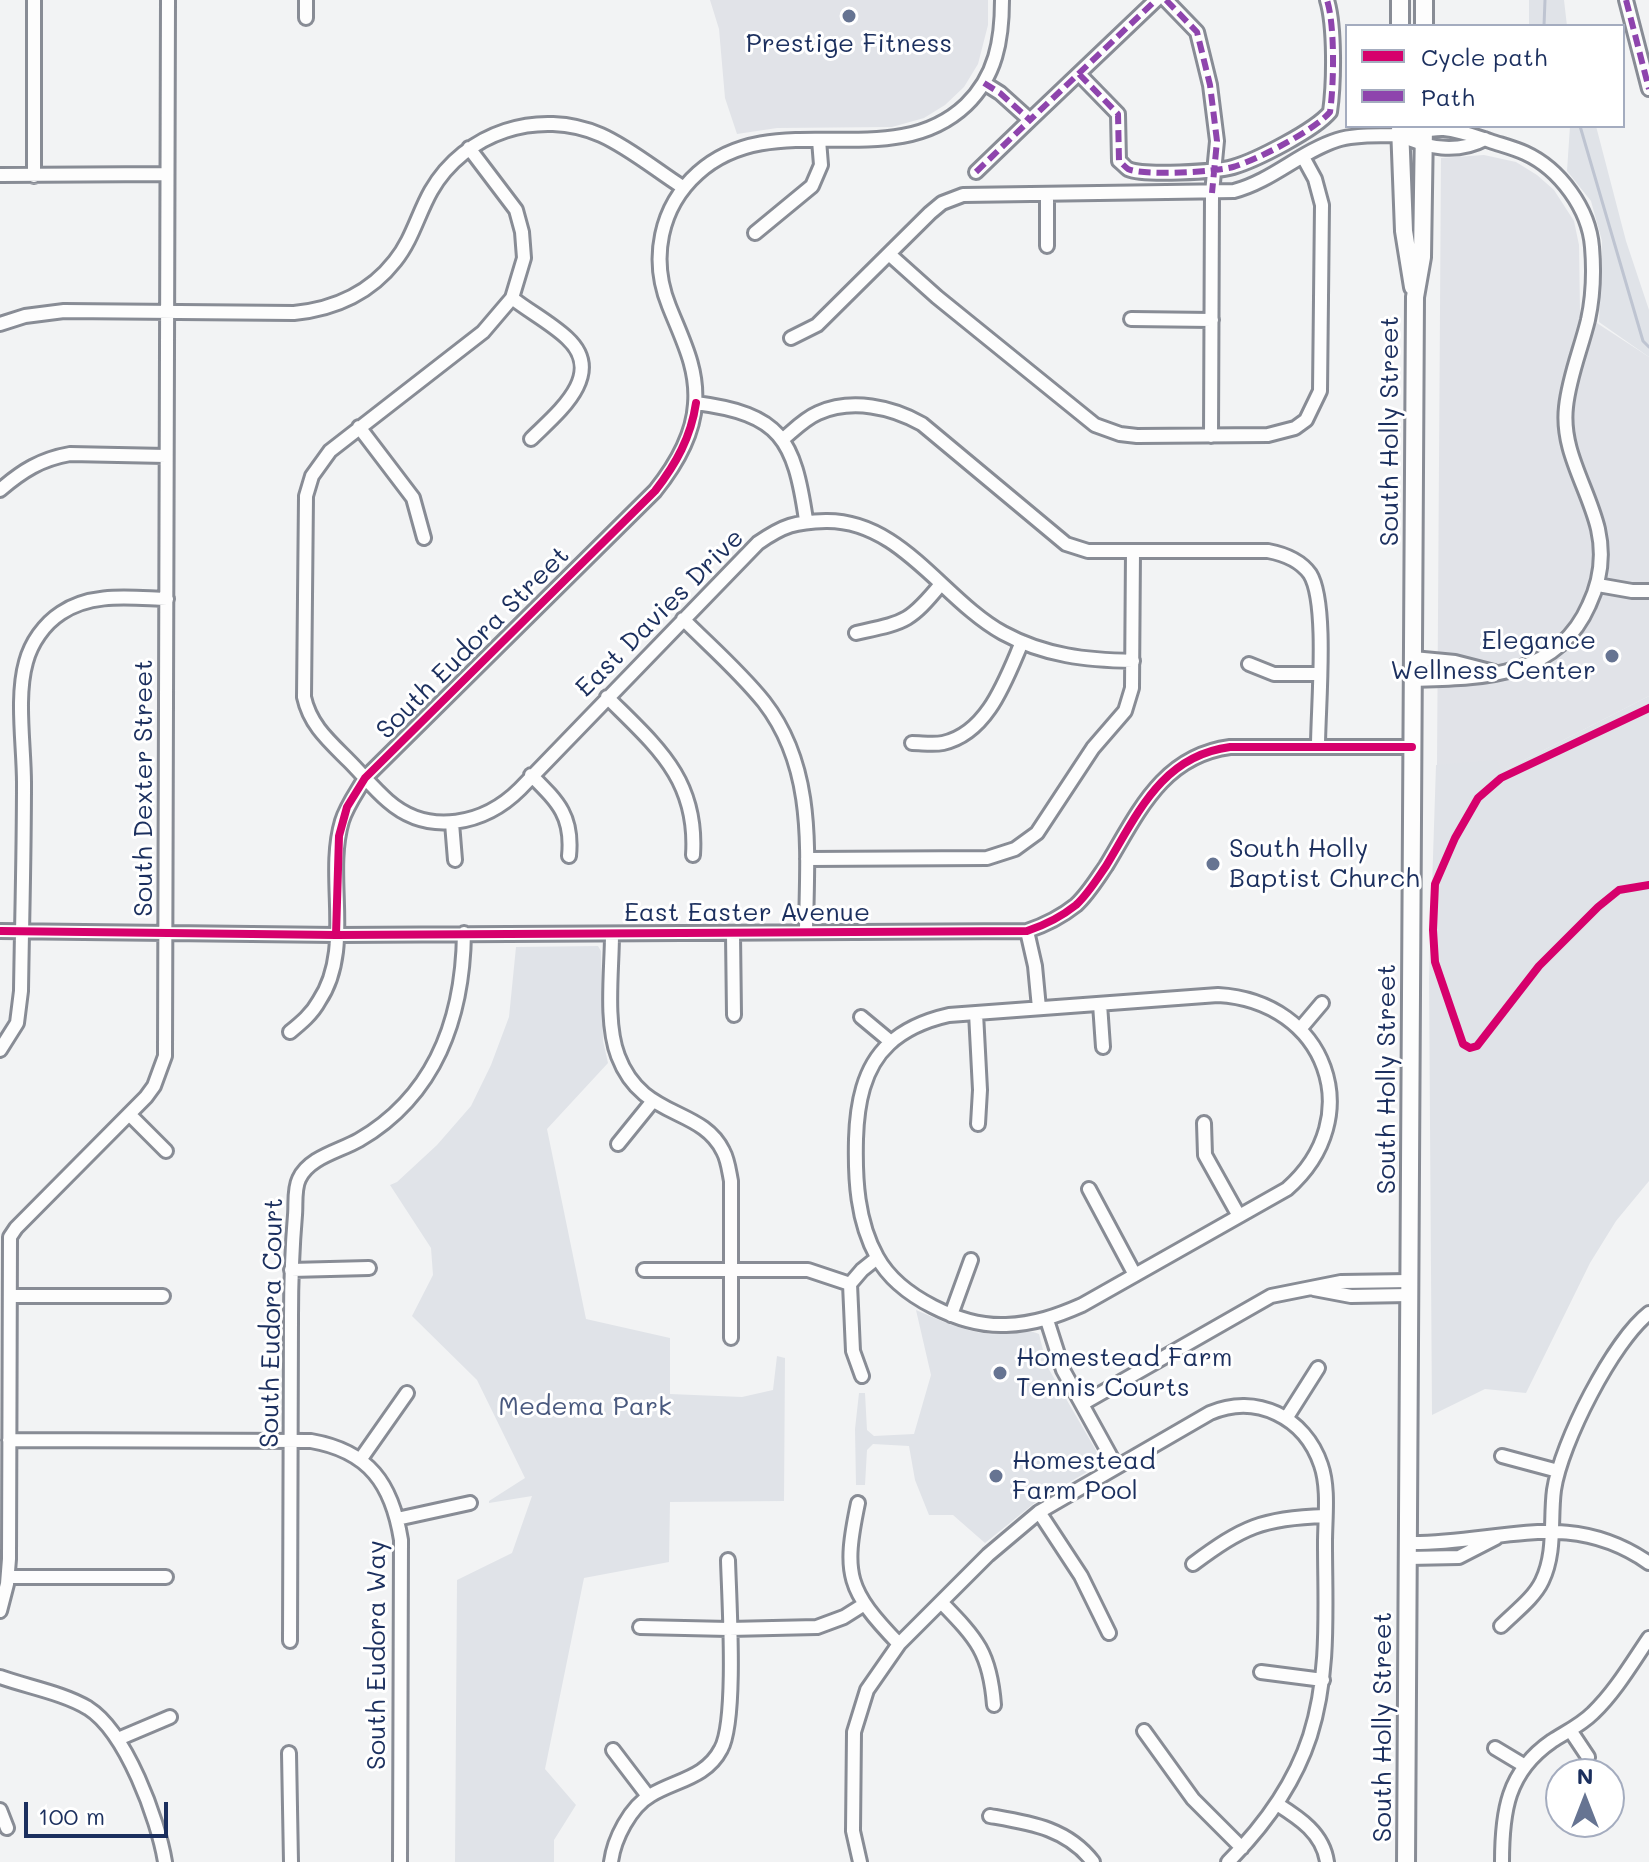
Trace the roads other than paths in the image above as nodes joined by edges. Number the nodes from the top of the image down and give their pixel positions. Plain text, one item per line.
1 (34, 0) edge
2 (168, 0) edge
3 (306, 0) edge
4 (1002, 0) edge
5 (1156, 0) edge
6 (1166, 0) edge
7 (1327, 0) edge
8 (1400, 0) edge
9 (1424, 0) edge
10 (1626, 0) edge
11 (306, 18) dead end
12 (1400, 24) edge
13 (1424, 24) edge
14 (1079, 74) junction
15 (984, 83) junction
16 (1649, 89) edge
17 (1030, 120) junction
18 (1424, 128) edge
19 (1400, 131) edge
20 (1485, 139) junction
21 (819, 140) junction
22 (1424, 147) junction
23 (469, 148) junction
24 (1303, 157) junction
25 (1216, 171) junction
26 (976, 172) dead end
27 (167, 174) junction
28 (0, 175) edge
29 (34, 176) junction
30 (684, 188) junction
31 (1212, 193) junction
32 (1047, 194) junction
33 (755, 233) dead end
34 (1047, 246) dead end
35 (889, 254) junction
36 (1415, 297) junction
37 (512, 298) junction
38 (166, 311) junction
39 (1131, 319) dead end
40 (1212, 320) junction
41 (0, 324) edge
42 (791, 338) dead end
43 (696, 403) junction
44 (359, 427) junction
45 (1211, 436) junction
46 (531, 439) dead end
47 (782, 440) junction
48 (166, 456) junction
49 (0, 490) edge
50 (806, 520) junction
51 (424, 538) dead end
52 (1133, 551) junction
53 (941, 584) junction
54 (1598, 585) junction
55 (1649, 591) edge
56 (167, 599) junction
57 (683, 619) junction
58 (856, 633) dead end
59 (1022, 642) junction
60 (1413, 658) junction
61 (1133, 661) junction
62 (1249, 664) dead end
63 (1497, 673) junction
64 (1319, 674) junction
65 (1413, 680) junction
66 (607, 697) junction
67 (912, 743) dead end
68 (1318, 746) junction
69 (1412, 747) junction
70 (531, 775) junction
71 (365, 778) junction
72 (452, 823) junction
73 (693, 855) dead end
74 (569, 856) dead end
75 (807, 859) junction
76 (455, 860) dead end
77 (0, 931) edge
78 (22, 931) junction
79 (806, 931) junction
80 (1027, 931) junction
81 (165, 932) junction
82 (464, 933) junction
83 (612, 934) junction
84 (733, 934) junction
85 (336, 935) junction
86 (1322, 1003) dead end
87 (1100, 1004) junction
88 (1039, 1008) junction
89 (976, 1013) junction
90 (734, 1015) dead end
91 (861, 1017) dead end
92 (1300, 1029) junction
93 (290, 1032) dead end
94 (891, 1042) junction
95 (1103, 1047) dead end
96 (0, 1050) edge
97 (652, 1102) junction
98 (129, 1114) junction
99 (1204, 1123) dead end
100 (978, 1124) dead end
101 (618, 1144) dead end
102 (166, 1151) dead end
103 (1089, 1189) dead end
104 (1239, 1216) junction
105 (877, 1258) junction
106 (971, 1260) dead end
107 (369, 1268) dead end
108 (291, 1270) junction
109 (644, 1270) dead end
110 (732, 1271) junction
111 (1135, 1275) junction
112 (850, 1284) junction
113 (1409, 1288) junction
114 (10, 1296) junction
115 (163, 1296) dead end
116 (1649, 1313) edge
117 (951, 1315) junction
118 (1047, 1320) junction
119 (731, 1338) dead end
120 (1318, 1368) dead end
121 (862, 1376) dead end
122 (407, 1393) dead end
123 (1082, 1404) junction
124 (1287, 1417) junction
125 (9, 1440) junction
126 (291, 1441) junction
127 (1502, 1456) dead end
128 (360, 1460) junction
129 (1116, 1466) junction
130 (1558, 1471) junction
131 (470, 1503) dead end
132 (858, 1503) dead end
133 (1039, 1512) junction
134 (1325, 1516) junction
135 (397, 1519) junction
136 (1551, 1530) junction
137 (1408, 1551) junction
138 (728, 1560) dead end
139 (1649, 1563) edge
140 (1193, 1564) dead end
141 (8, 1577) junction
142 (166, 1577) dead end
143 (942, 1603) junction
144 (863, 1605) junction
145 (0, 1611) edge
146 (1501, 1626) dead end
147 (640, 1627) dead end
148 (729, 1629) junction
149 (1109, 1633) dead end
150 (1649, 1638) edge
151 (290, 1641) dead end
152 (899, 1644) junction
153 (1645, 1653) edge
154 (1261, 1672) dead end
155 (0, 1677) edge
156 (1323, 1680) junction
157 (994, 1705) dead end
158 (170, 1717) dead end
159 (1570, 1730) junction
160 (1144, 1731) dead end
161 (118, 1739) junction
162 (1495, 1748) dead end
163 (613, 1750) dead end
164 (289, 1753) dead end
165 (1588, 1757) dead end
166 (1525, 1766) junction
167 (648, 1796) junction
168 (1277, 1804) junction
169 (0, 1810) edge
170 (990, 1816) dead end
171 (7, 1828) dead end
172 (1242, 1848) junction
173 (165, 1862) edge
174 (291, 1862) edge
175 (400, 1862) edge
176 (611, 1862) edge
177 (860, 1862) edge
178 (1093, 1862) edge
179 (1228, 1862) edge
180 (1327, 1862) edge
181 (1406, 1862) edge
182 (1502, 1862) edge

1 - 29 street
2 - 27 street, South Dexter Street
3 - 11 street
4 - 15 street, South Eudora Street
5 - 14 street
6 - 25 street
7 - 25 street
8 - 12 main road
9 - 13 main road
10 - 16 street
14 - 17 street
14 - 25 street
15 - 17 street
15 - 21 street, South Eudora Street
17 - 26 street
18 - 19 street
18 - 20 street
18 - 22 main road, South Holly Street
19 - 22 street
19 - 24 street
19 - 36 main road, South Holly Street
20 - 22 street
20 - 54 street
21 - 30 street, South Eudora Street
21 - 33 street
22 - 36 main road, South Holly Street
23 - 30 street
23 - 37 street
23 - 38 street
24 - 31 street
24 - 45 street
25 - 31 street
27 - 29 street
27 - 38 street, South Dexter Street
28 - 29 street
30 - 43 street, South Eudora Street
31 - 32 street
31 - 40 street
32 - 34 street
32 - 35 street
35 - 42 street
35 - 45 street
36 - 60 main road, South Holly Street
37 - 44 street, East Davies Drive
37 - 46 street
38 - 41 street
38 - 48 street, South Dexter Street
39 - 40 street
40 - 45 street
43 - 47 street
43 - 71 street, South Eudora Street
44 - 51 street
44 - 71 street, East Davies Drive
47 - 50 street
47 - 52 street
48 - 49 street
48 - 56 street, South Dexter Street
50 - 53 street, East Davies Drive
50 - 57 street, East Davies Drive
52 - 61 street
52 - 64 street
53 - 58 street
53 - 59 street, East Davies Drive
54 - 55 street
54 - 63 street
56 - 78 street
56 - 81 street, South Dexter Street
57 - 66 street, East Davies Drive
57 - 75 street
59 - 61 street, East Davies Drive
59 - 67 street
60 - 63 street
60 - 65 main road, South Holly Street
61 - 75 street
62 - 64 street
63 - 65 street
64 - 68 street
65 - 69 main road, South Holly Street
66 - 70 street, East Davies Drive
66 - 73 street
68 - 69 street, East Easter Avenue
68 - 80 street, East Easter Avenue
69 - 113 main road, South Holly Street
70 - 72 street, East Davies Drive
70 - 74 street
71 - 72 street, East Davies Drive
71 - 85 street, South Eudora Street
72 - 76 street
75 - 79 street
77 - 78 street, East Easter Avenue
78 - 81 street, East Easter Avenue
78 - 96 street
79 - 80 street, East Easter Avenue
79 - 84 street, East Easter Avenue
80 - 88 street
81 - 85 street, East Easter Avenue
81 - 98 street, South Dexter Street
82 - 83 street, East Easter Avenue
82 - 85 street, East Easter Avenue
82 - 108 street, South Eudora Court
83 - 84 street, East Easter Avenue
83 - 97 street
84 - 90 street
85 - 93 street, South Eudora Street
86 - 92 street
87 - 88 street
87 - 92 street
87 - 95 street
88 - 89 street
89 - 94 street
89 - 100 street
91 - 94 street
92 - 104 street
94 - 105 street
97 - 101 street
97 - 110 street
98 - 102 street
98 - 114 street, South Dexter Street
99 - 104 street
103 - 111 street
104 - 111 street
105 - 112 street
105 - 117 street
106 - 117 street
107 - 108 street
108 - 126 street, South Eudora Court
109 - 110 street
110 - 112 street
110 - 119 street
111 - 118 street
112 - 121 street
113 - 123 street
113 - 137 main road, South Holly Street
114 - 115 street
114 - 125 street, South Dexter Street
116 - 130 street
117 - 118 street
118 - 123 street
120 - 124 street
122 - 128 street
123 - 129 street
124 - 129 street
124 - 134 street
125 - 126 street, South Eudora Way
125 - 141 street, South Dexter Street
126 - 128 street, South Eudora Way
126 - 151 street, South Eudora Court
127 - 130 street
128 - 135 street, South Eudora Way
129 - 133 street
130 - 136 street
131 - 135 street
132 - 144 street
133 - 143 street
133 - 149 street
134 - 140 street
134 - 156 street
135 - 175 street, South Eudora Way
136 - 137 street
136 - 139 street
136 - 146 street
137 - 181 main road, South Holly Street
138 - 148 street
141 - 142 street
141 - 145 street, South Dexter Street
143 - 152 street
143 - 157 street
144 - 148 street
144 - 152 street
147 - 148 street
148 - 167 street
150 - 153 street
152 - 177 street
153 - 159 street
154 - 156 street
155 - 161 street
156 - 168 street
158 - 161 street
159 - 165 street
159 - 166 street
160 - 172 street
161 - 173 street
162 - 166 street
163 - 167 street
164 - 174 street
166 - 182 street
167 - 176 street
168 - 172 street
168 - 180 street
169 - 171 street
170 - 178 street
172 - 179 street

